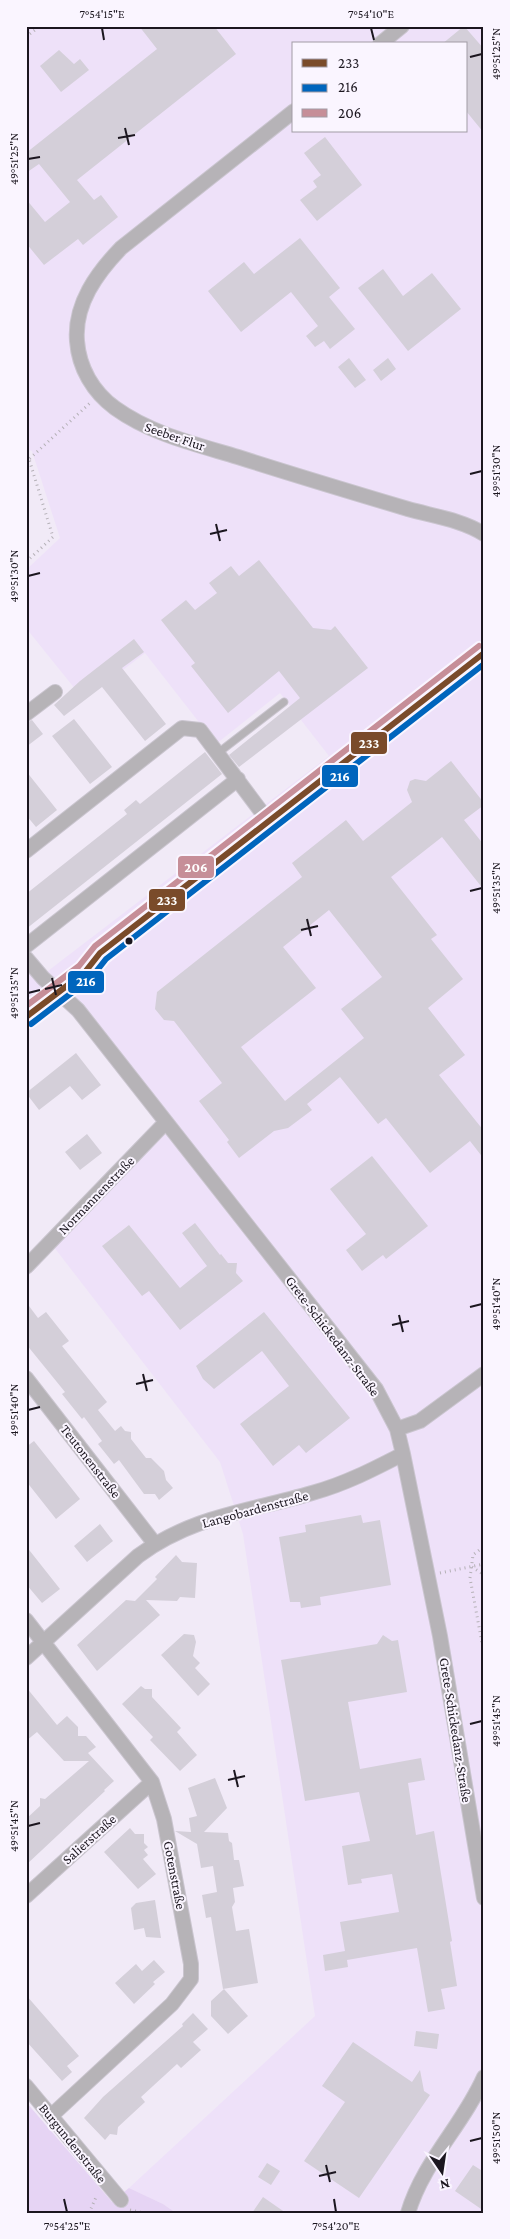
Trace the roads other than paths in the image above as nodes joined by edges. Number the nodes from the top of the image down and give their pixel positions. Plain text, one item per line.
1 (402, 26) edge
2 (382, 42) edge
3 (292, 113) edge
4 (484, 534) edge
5 (484, 653) edge
6 (55, 692) dead end
7 (284, 702) dead end
8 (26, 714) edge
9 (218, 753) junction
10 (238, 779) junction
11 (269, 822) junction
12 (26, 851) edge
13 (26, 946) edge
14 (26, 958) edge
15 (60, 992) junction
16 (26, 1017) edge
17 (166, 1122) junction
18 (26, 1267) edge
19 (484, 1374) edge
20 (26, 1378) edge
21 (397, 1429) junction
22 (404, 1454) junction
23 (155, 1544) junction
24 (26, 1620) edge
25 (44, 1642) junction
26 (26, 1658) edge
27 (152, 1782) junction
28 (481, 1866) edge
29 (26, 1896) edge
30 (484, 1898) edge
31 (484, 2077) edge
32 (26, 2086) edge
33 (51, 2116) junction
34 (121, 2200) dead end
35 (408, 2213) edge

1 - 2 street
3 - 4 street, Seeber Flur
5 - 11 street
6 - 8 street
7 - 9 lane
9 - 10 street
9 - 12 street
10 - 11 street
10 - 13 street
11 - 15 street
14 - 15 street, Grete-Schickedanz-Straße
15 - 16 street
15 - 17 street, Grete-Schickedanz-Straße
17 - 18 street, Normannenstraße
17 - 21 street, Grete-Schickedanz-Straße
19 - 21 street
20 - 23 street, Teutonenstraße
21 - 22 street, Grete-Schickedanz-Straße
22 - 23 street, Langobardenstraße
22 - 28 street, Grete-Schickedanz-Straße
23 - 25 street, Langobardenstraße
24 - 25 street, Gotenstraße
25 - 26 street, Langobardenstraße
25 - 27 street, Gotenstraße
27 - 29 street, Salierstraße
27 - 33 street, Gotenstraße
28 - 30 street, Grete-Schickedanz-Straße
31 - 35 street
32 - 33 street, Burgundenstraße
33 - 34 street, Burgundenstraße

